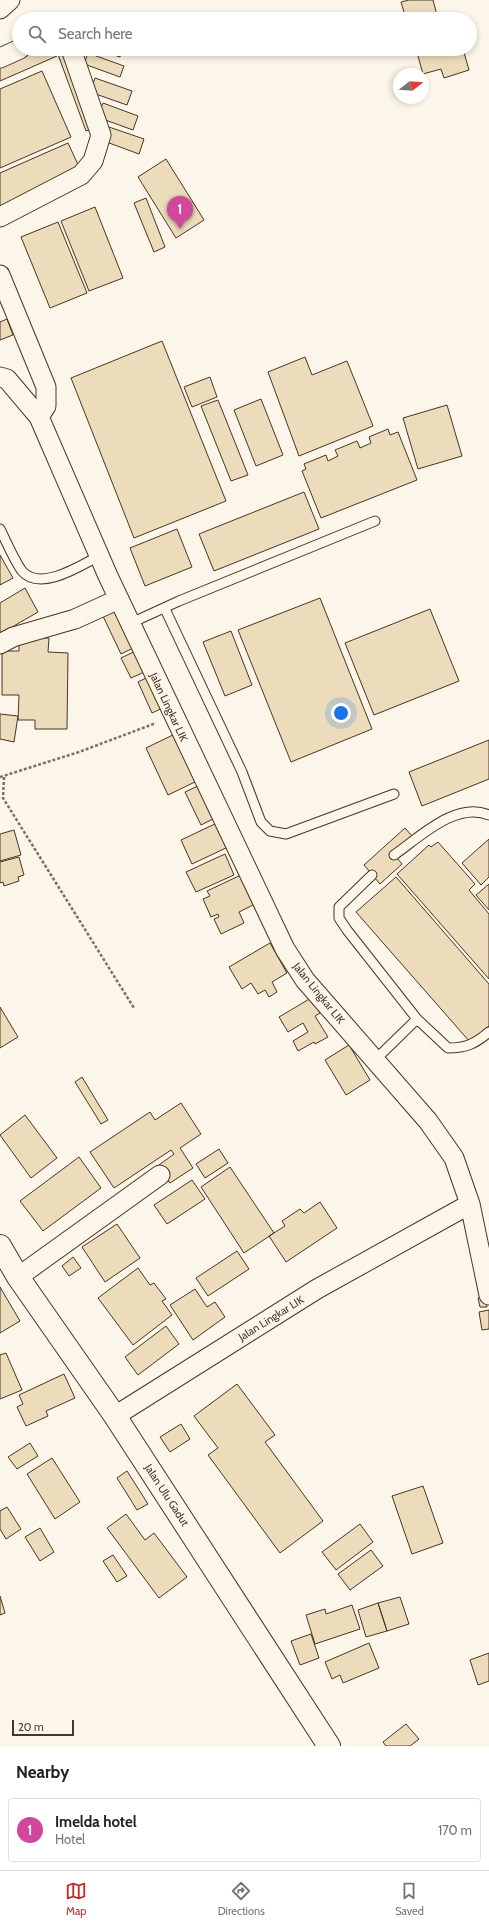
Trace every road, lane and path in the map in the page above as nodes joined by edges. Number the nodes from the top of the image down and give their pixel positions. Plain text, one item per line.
1 (10, 0) edge
2 (0, 9) edge
3 (12, 53) edge
4 (73, 56) edge
5 (0, 58) edge
6 (0, 217) edge
7 (0, 275) edge
8 (0, 377) edge
9 (39, 417) junction
10 (375, 521) dead end
11 (0, 529) edge
12 (99, 556) junction
13 (119, 599) junction
14 (165, 609) junction
15 (131, 624) junction
16 (0, 644) edge
17 (173, 716) junction
18 (0, 777) edge
19 (4, 777) junction
20 (394, 794) dead end
21 (489, 815) edge
22 (394, 855) dead end
23 (372, 875) dead end
24 (134, 1008) dead end
25 (417, 1020) junction
26 (489, 1032) edge
27 (375, 1060) junction
28 (160, 1175) dead end
29 (470, 1204) junction
30 (0, 1246) edge
31 (18, 1277) junction
32 (489, 1295) edge
33 (115, 1416) junction
34 (329, 1746) edge

1 - 2 street
3 - 5 street
4 - 6 street
7 - 9 street
8 - 9 street, Jalan Lingkar LIK
9 - 12 street, Jalan Lingkar LIK
10 - 14 lane
11 - 12 lane
12 - 13 street, Jalan Lingkar LIK
13 - 15 street, Jalan Lingkar LIK
13 - 16 street
14 - 15 lane
14 - 20 lane
15 - 17 street, Jalan Lingkar LIK
17 - 19 path
17 - 27 street, Jalan Lingkar LIK
18 - 19 path
19 - 24 path
21 - 22 lane
23 - 25 lane
25 - 26 lane
25 - 27 lane
27 - 29 street, Jalan Lingkar LIK
28 - 31 street
29 - 32 street
29 - 33 street, Jalan Lingkar LIK
30 - 31 street, Jalan Ulu Gadut
31 - 33 street, Jalan Ulu Gadut
33 - 34 street, Jalan Ulu Gadut

